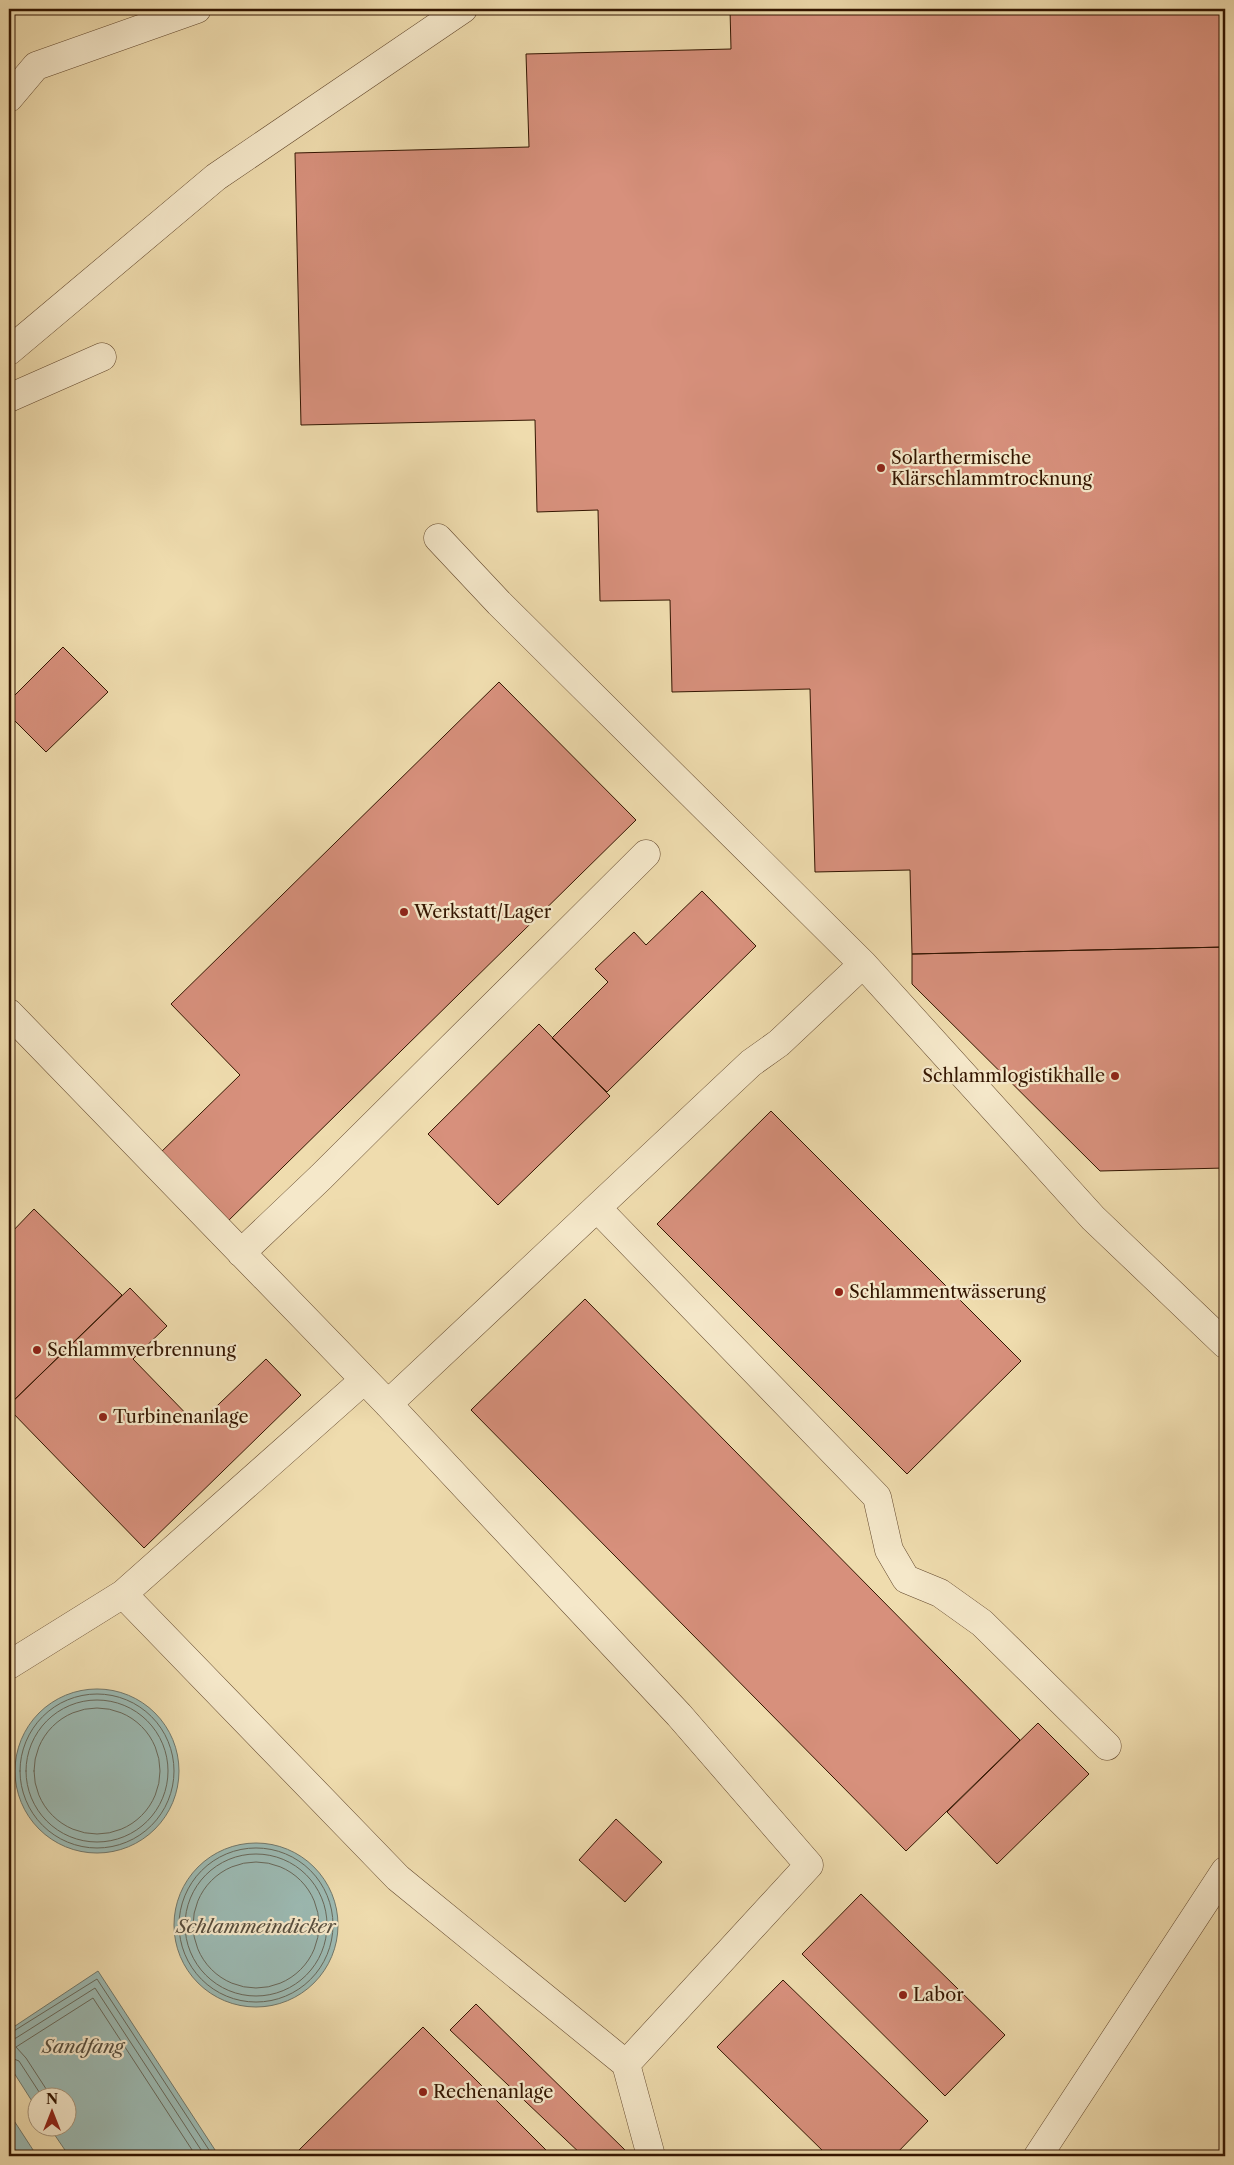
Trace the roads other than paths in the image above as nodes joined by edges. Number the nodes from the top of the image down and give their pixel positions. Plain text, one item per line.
1 (197, 9) edge
2 (463, 9) edge
3 (9, 98) edge
4 (9, 351) edge
5 (102, 357) dead end
6 (9, 398) edge
7 (438, 538) dead end
8 (646, 854) dead end
9 (863, 964) junction
10 (9, 1013) edge
11 (597, 1208) junction
12 (242, 1253) junction
13 (1225, 1344) edge
14 (364, 1380) junction
15 (388, 1404) junction
16 (123, 1594) junction
17 (9, 1665) edge
18 (1107, 1746) dead end
19 (1225, 1871) edge
20 (626, 2064) junction
21 (651, 2156) edge
22 (1038, 2156) edge

1 - 3 lane
2 - 4 lane
5 - 6 lane
7 - 9 lane
8 - 12 lane
9 - 11 lane
9 - 13 lane
10 - 12 lane
11 - 15 lane
11 - 18 lane
12 - 14 lane
14 - 15 lane
14 - 16 lane
15 - 20 lane
16 - 17 lane
16 - 20 lane
19 - 22 lane
20 - 21 lane

